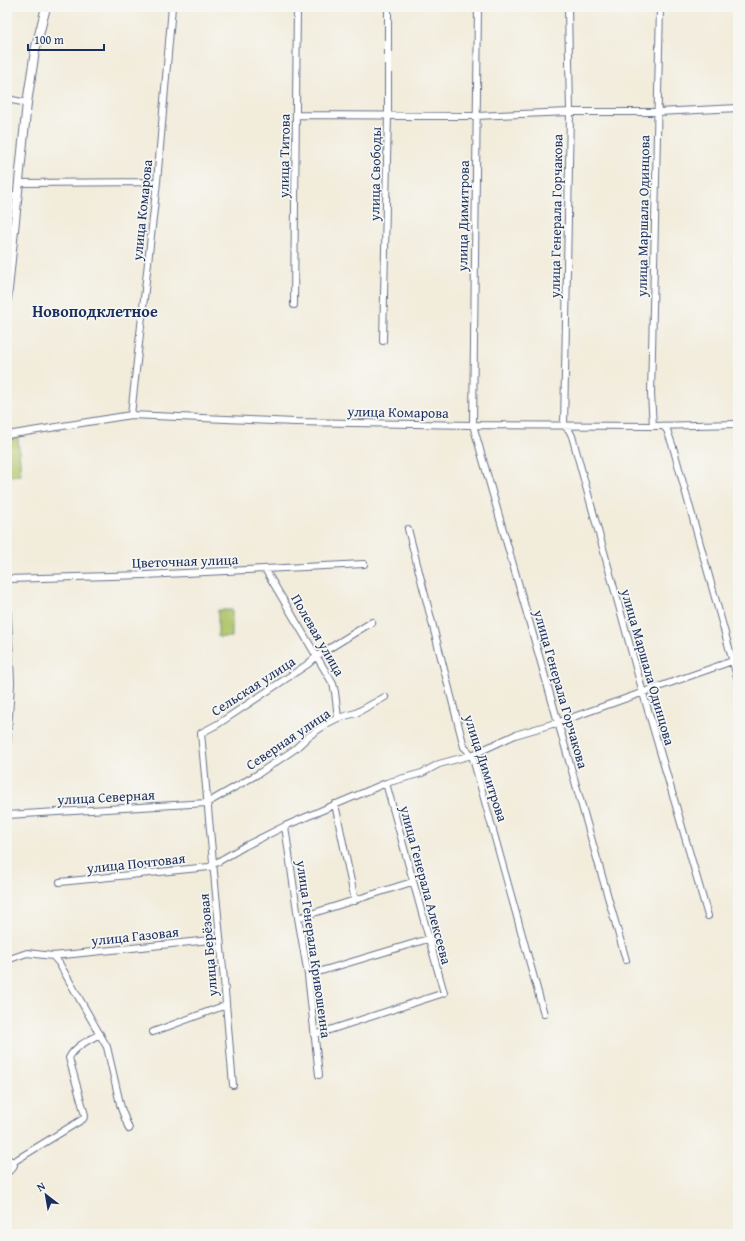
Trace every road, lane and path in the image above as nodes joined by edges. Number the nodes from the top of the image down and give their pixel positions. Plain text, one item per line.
1 (46, 7) edge
2 (172, 7) edge
3 (297, 7) edge
4 (388, 7) edge
5 (478, 7) edge
6 (568, 7) edge
7 (660, 7) edge
8 (7, 99) edge
9 (27, 102) junction
10 (738, 108) edge
11 (570, 112) junction
12 (658, 112) junction
13 (296, 115) junction
14 (388, 115) junction
15 (476, 116) junction
16 (157, 182) junction
17 (18, 183) junction
18 (17, 194) junction
19 (7, 199) edge
20 (7, 298) edge
21 (294, 305) dead end
22 (383, 341) dead end
23 (131, 415) junction
24 (738, 424) edge
25 (473, 425) junction
26 (564, 426) junction
27 (653, 426) junction
28 (663, 426) junction
29 (7, 435) edge
30 (408, 529) dead end
31 (364, 564) dead end
32 (265, 569) junction
33 (7, 579) edge
34 (7, 599) edge
35 (372, 622) dead end
36 (316, 656) junction
37 (735, 660) edge
38 (738, 680) edge
39 (643, 693) junction
40 (385, 697) dead end
41 (338, 718) junction
42 (559, 722) junction
43 (201, 733) joint
44 (7, 748) edge
45 (472, 755) junction
46 (386, 783) junction
47 (207, 804) junction
48 (335, 804) junction
49 (7, 815) edge
50 (285, 826) junction
51 (213, 865) junction
52 (60, 882) dead end
53 (412, 882) junction
54 (355, 901) junction
55 (708, 916) dead end
56 (298, 918) junction
57 (220, 939) junction
58 (428, 939) junction
59 (52, 956) junction
60 (7, 960) edge
61 (626, 960) dead end
62 (308, 974) junction
63 (226, 1005) junction
64 (544, 1014) dead end
65 (153, 1032) dead end
66 (100, 1034) junction
67 (314, 1035) junction
68 (319, 1075) dead end
69 (233, 1085) dead end
70 (129, 1129) dead end
71 (10, 1160) edge
72 (7, 1172) edge

1 - 9 street
2 - 16 street, улица Комарова
3 - 13 street, улица Титова
4 - 14 street, улица Свободы
5 - 15 street, улица Димитрова
6 - 11 street, улица Генерала Горчакова
7 - 12 street, улица Маршала Одинцова
8 - 9 street
9 - 17 street
10 - 12 street
11 - 12 street
11 - 15 street
11 - 26 street, улица Генерала Горчакова
12 - 27 street, улица Маршала Одинцова
13 - 14 street
13 - 21 street, улица Титова
14 - 15 street
14 - 22 street, улица Свободы
15 - 25 street, улица Димитрова
16 - 17 street
16 - 23 street, улица Комарова
17 - 18 street
18 - 19 street
18 - 20 street
23 - 25 street, улица Комарова
23 - 29 street, улица Комарова
24 - 28 street, улица Комарова
25 - 26 street, улица Комарова
25 - 42 street, улица Генерала Горчакова
26 - 27 street, улица Комарова
26 - 39 street, улица Маршала Одинцова
27 - 28 street, улица Комарова
28 - 37 street
30 - 45 street, улица Димитрова
31 - 32 street, Цветочная улица
32 - 33 street, Цветочная улица
32 - 36 street, Полевая улица
34 - 44 street
35 - 36 street, Сельская улица
36 - 41 street, Полевая улица
36 - 43 street, Сельская улица
37 - 38 street
37 - 39 street, улица Почтовая
39 - 42 street, улица Почтовая
39 - 55 street, улица Маршала Одинцова
40 - 41 street, Северная улица
41 - 47 street, Северная улица
42 - 45 street, улица Почтовая
42 - 61 street, улица Генерала Горчакова
43 - 47 street, улица Берёзовая
45 - 46 street, улица Почтовая
45 - 64 street, улица Димитрова
46 - 48 street, улица Почтовая
46 - 53 street, улица Генерала Алексеева
47 - 49 street, улица Северная
47 - 51 street, улица Берёзовая
48 - 50 street, улица Почтовая
48 - 54 street
50 - 51 street, улица Почтовая
50 - 56 street, улица Генерала Кривошеина
51 - 52 street, улица Почтовая
51 - 57 street, улица Берёзовая
53 - 54 street
53 - 58 street, улица Генерала Алексеева
54 - 56 street
56 - 62 street, улица Генерала Кривошеина
57 - 59 street, улица Газовая
57 - 63 street, улица Берёзовая
58 - 62 street
58 - 67 street, улица Генерала Алексеева
59 - 60 street, улица Газовая
59 - 66 street
62 - 67 street, улица Генерала Кривошеина
63 - 65 street
63 - 69 street, улица Берёзовая
66 - 70 street
66 - 71 street
67 - 68 street, улица Генерала Кривошеина
71 - 72 street

